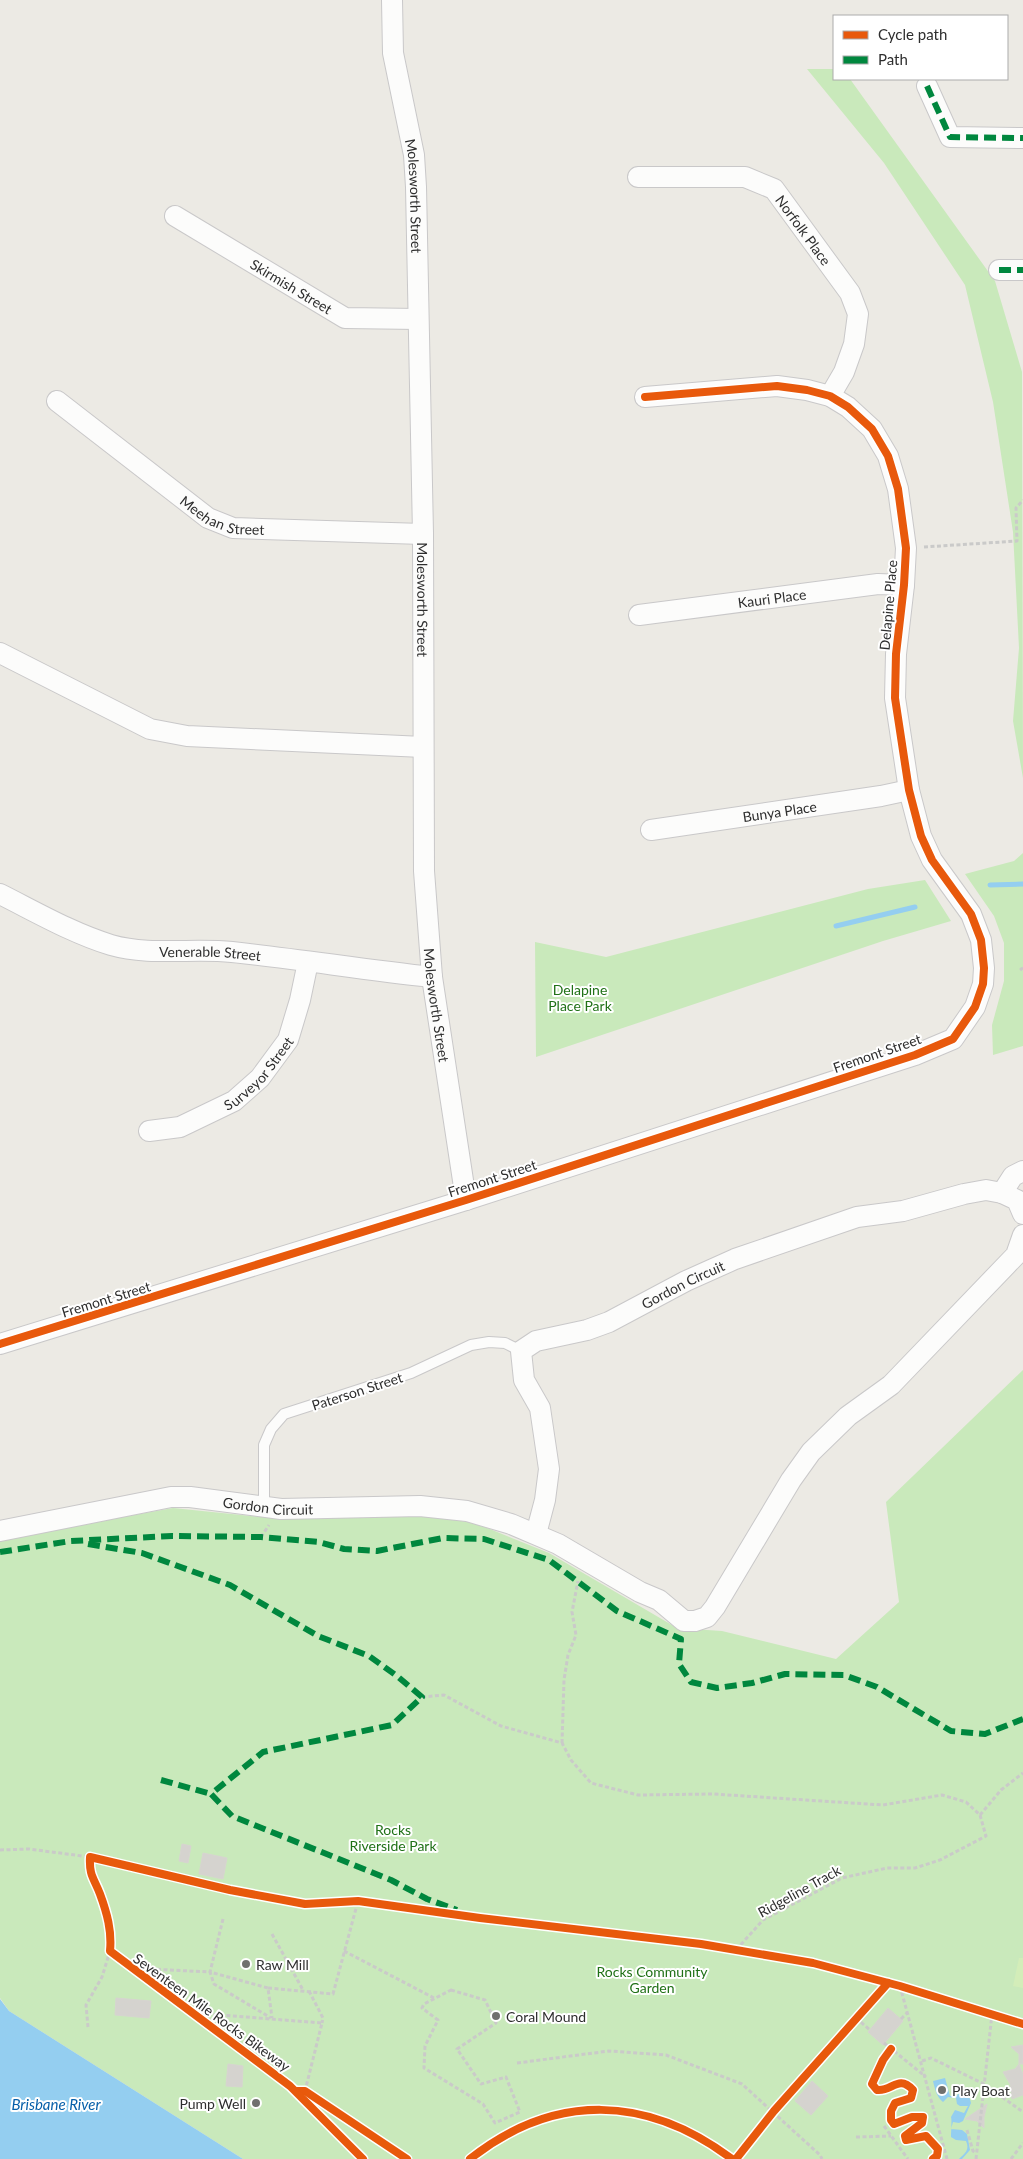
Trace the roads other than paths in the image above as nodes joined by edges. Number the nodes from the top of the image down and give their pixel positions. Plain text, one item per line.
1 (392, 0) edge
2 (927, 86) dead end
3 (1023, 138) edge
4 (638, 177) dead end
5 (175, 216) dead end
6 (999, 270) dead end
7 (1023, 270) edge
8 (418, 319) junction
9 (830, 396) junction
10 (645, 397) dead end
11 (57, 401) dead end
12 (422, 534) junction
13 (904, 584) junction
14 (639, 614) dead end
15 (0, 654) edge
16 (423, 747) junction
17 (909, 790) junction
18 (651, 830) dead end
19 (0, 894) edge
20 (308, 962) junction
21 (432, 977) junction
22 (975, 1008) joint
23 (150, 1130) dead end
24 (1023, 1171) edge
25 (1002, 1193) junction
26 (466, 1200) junction
27 (1023, 1214) edge
28 (1023, 1235) edge
29 (0, 1344) edge
30 (521, 1351) junction
31 (264, 1507) junction
32 (0, 1531) edge
33 (536, 1534) junction

1 - 8 street, Molesworth Street
2 - 3 street
4 - 9 street, Norfolk Place
5 - 8 street, Skirmish Street
6 - 7 street
8 - 12 street, Molesworth Street
9 - 10 street, Delapine Place
9 - 13 street, Delapine Place
11 - 12 street, Meehan Street
12 - 16 street, Molesworth Street
13 - 14 street, Kauri Place
13 - 17 street, Delapine Place
15 - 16 street
16 - 21 street, Molesworth Street
17 - 18 street, Bunya Place
17 - 22 street, Delapine Place
19 - 20 street, Venerable Street
20 - 21 street, Venerable Street
20 - 23 street, Surveyor Street
21 - 26 street, Molesworth Street
22 - 26 street, Fremont Street
24 - 25 street
25 - 27 street
25 - 30 street, Gordon Circuit
26 - 29 street, Fremont Street
28 - 33 street, Gordon Circuit
30 - 31 lane, Paterson Street
30 - 33 street
31 - 32 street, Gordon Circuit
31 - 33 street, Gordon Circuit

